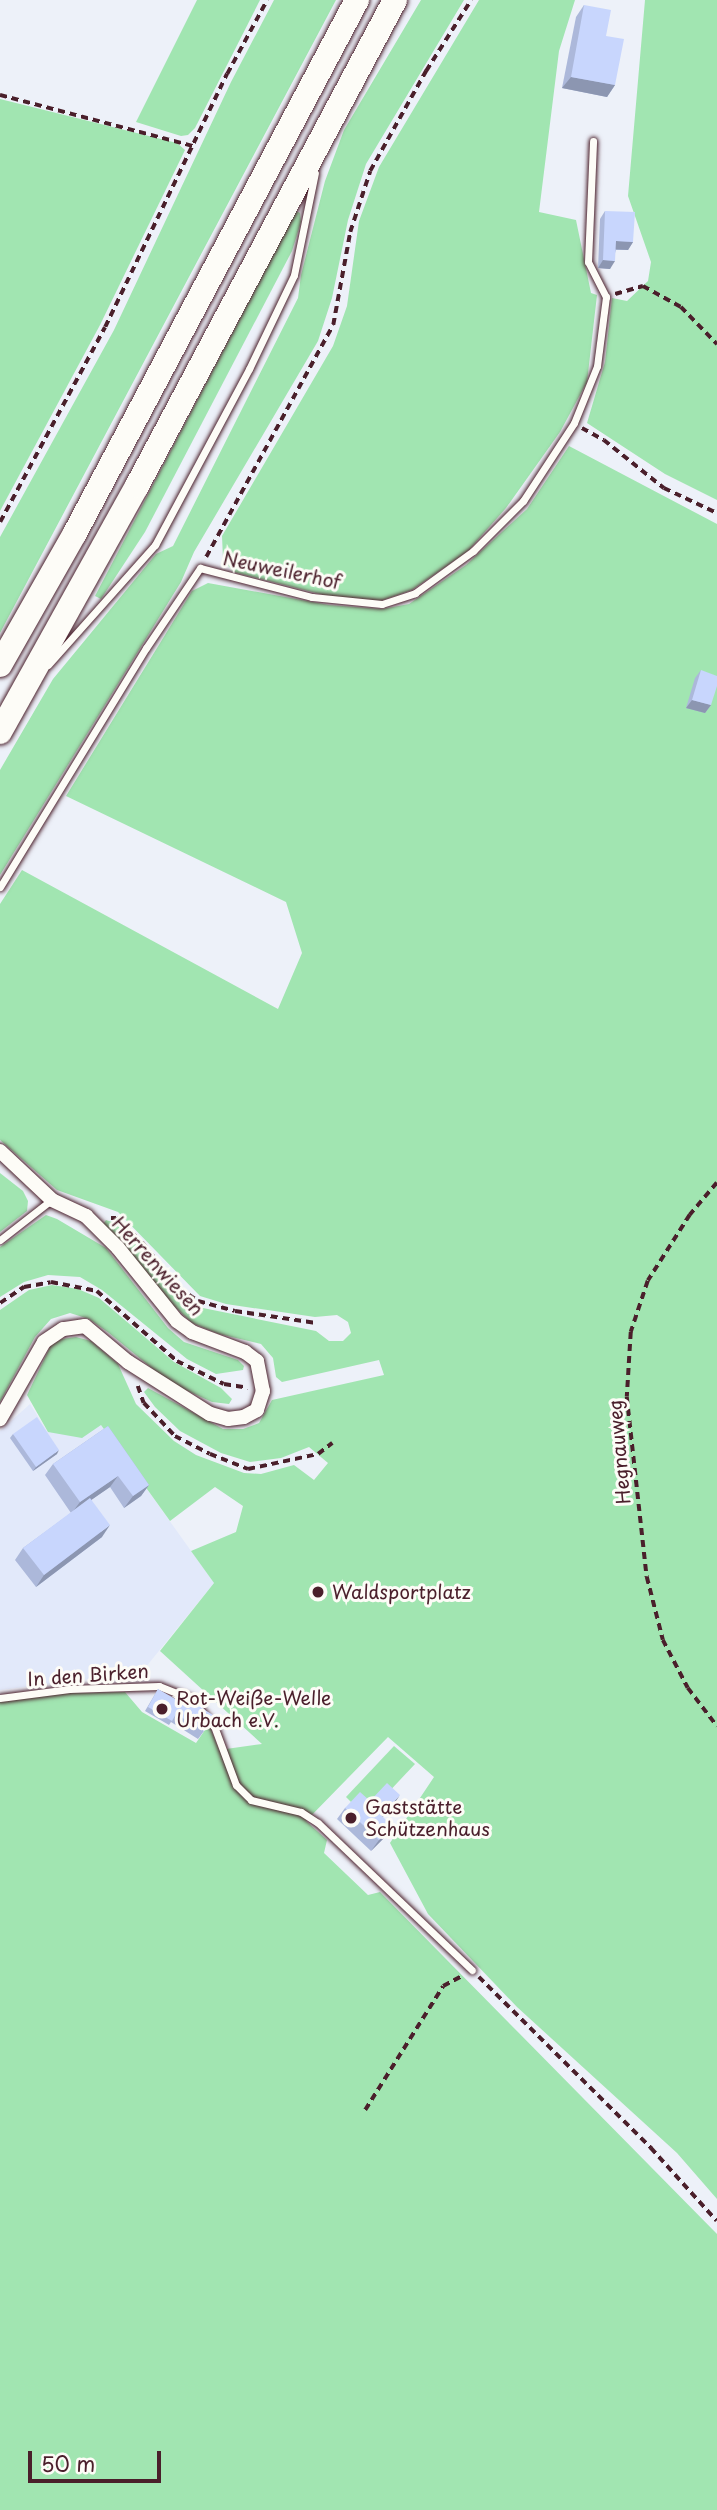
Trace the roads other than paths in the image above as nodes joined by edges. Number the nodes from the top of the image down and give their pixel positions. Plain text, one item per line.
1 (358, 0) edge
2 (395, 0) edge
3 (321, 135) junction
4 (593, 141) dead end
5 (0, 665) edge
6 (30, 682) junction
7 (0, 732) edge
8 (0, 887) edge
9 (0, 1151) edge
10 (52, 1200) junction
11 (0, 1240) edge
12 (0, 1419) edge
13 (0, 1698) edge
14 (472, 1970) road end

1 - 5 highway
2 - 3 highway
3 - 6 highway
3 - 6 lane
4 - 8 lane, Neuweilerhof
6 - 7 highway
9 - 10 street, Herrenwiesen
10 - 11 lane
10 - 12 street, Herrenwiesen
13 - 14 lane, In den Birken

